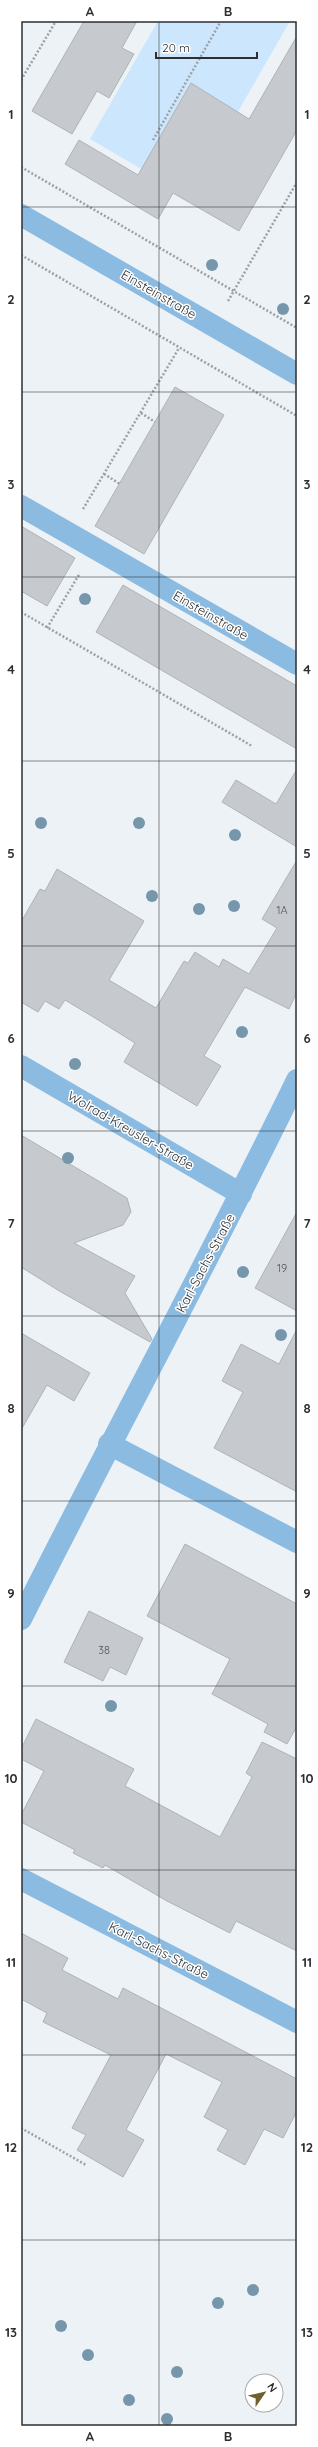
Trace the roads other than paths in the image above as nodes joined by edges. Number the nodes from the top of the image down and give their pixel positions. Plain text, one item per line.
1 (21, 215) edge
2 (297, 374) edge
3 (21, 506) edge
4 (297, 664) edge
5 (21, 1066) edge
6 (297, 1080) edge
7 (241, 1194) junction
8 (109, 1444) junction
9 (297, 1542) edge
10 (21, 1619) edge
11 (21, 1879) edge
12 (297, 2022) edge

1 - 2 street, Einsteinstraße
3 - 4 street, Einsteinstraße
5 - 7 street, Wolrad-Kreusler-Straße
6 - 7 street, Karl-Sachs-Straße
7 - 8 street, Karl-Sachs-Straße
8 - 9 street
8 - 10 street, Karl-Sachs-Straße
11 - 12 street, Karl-Sachs-Straße

